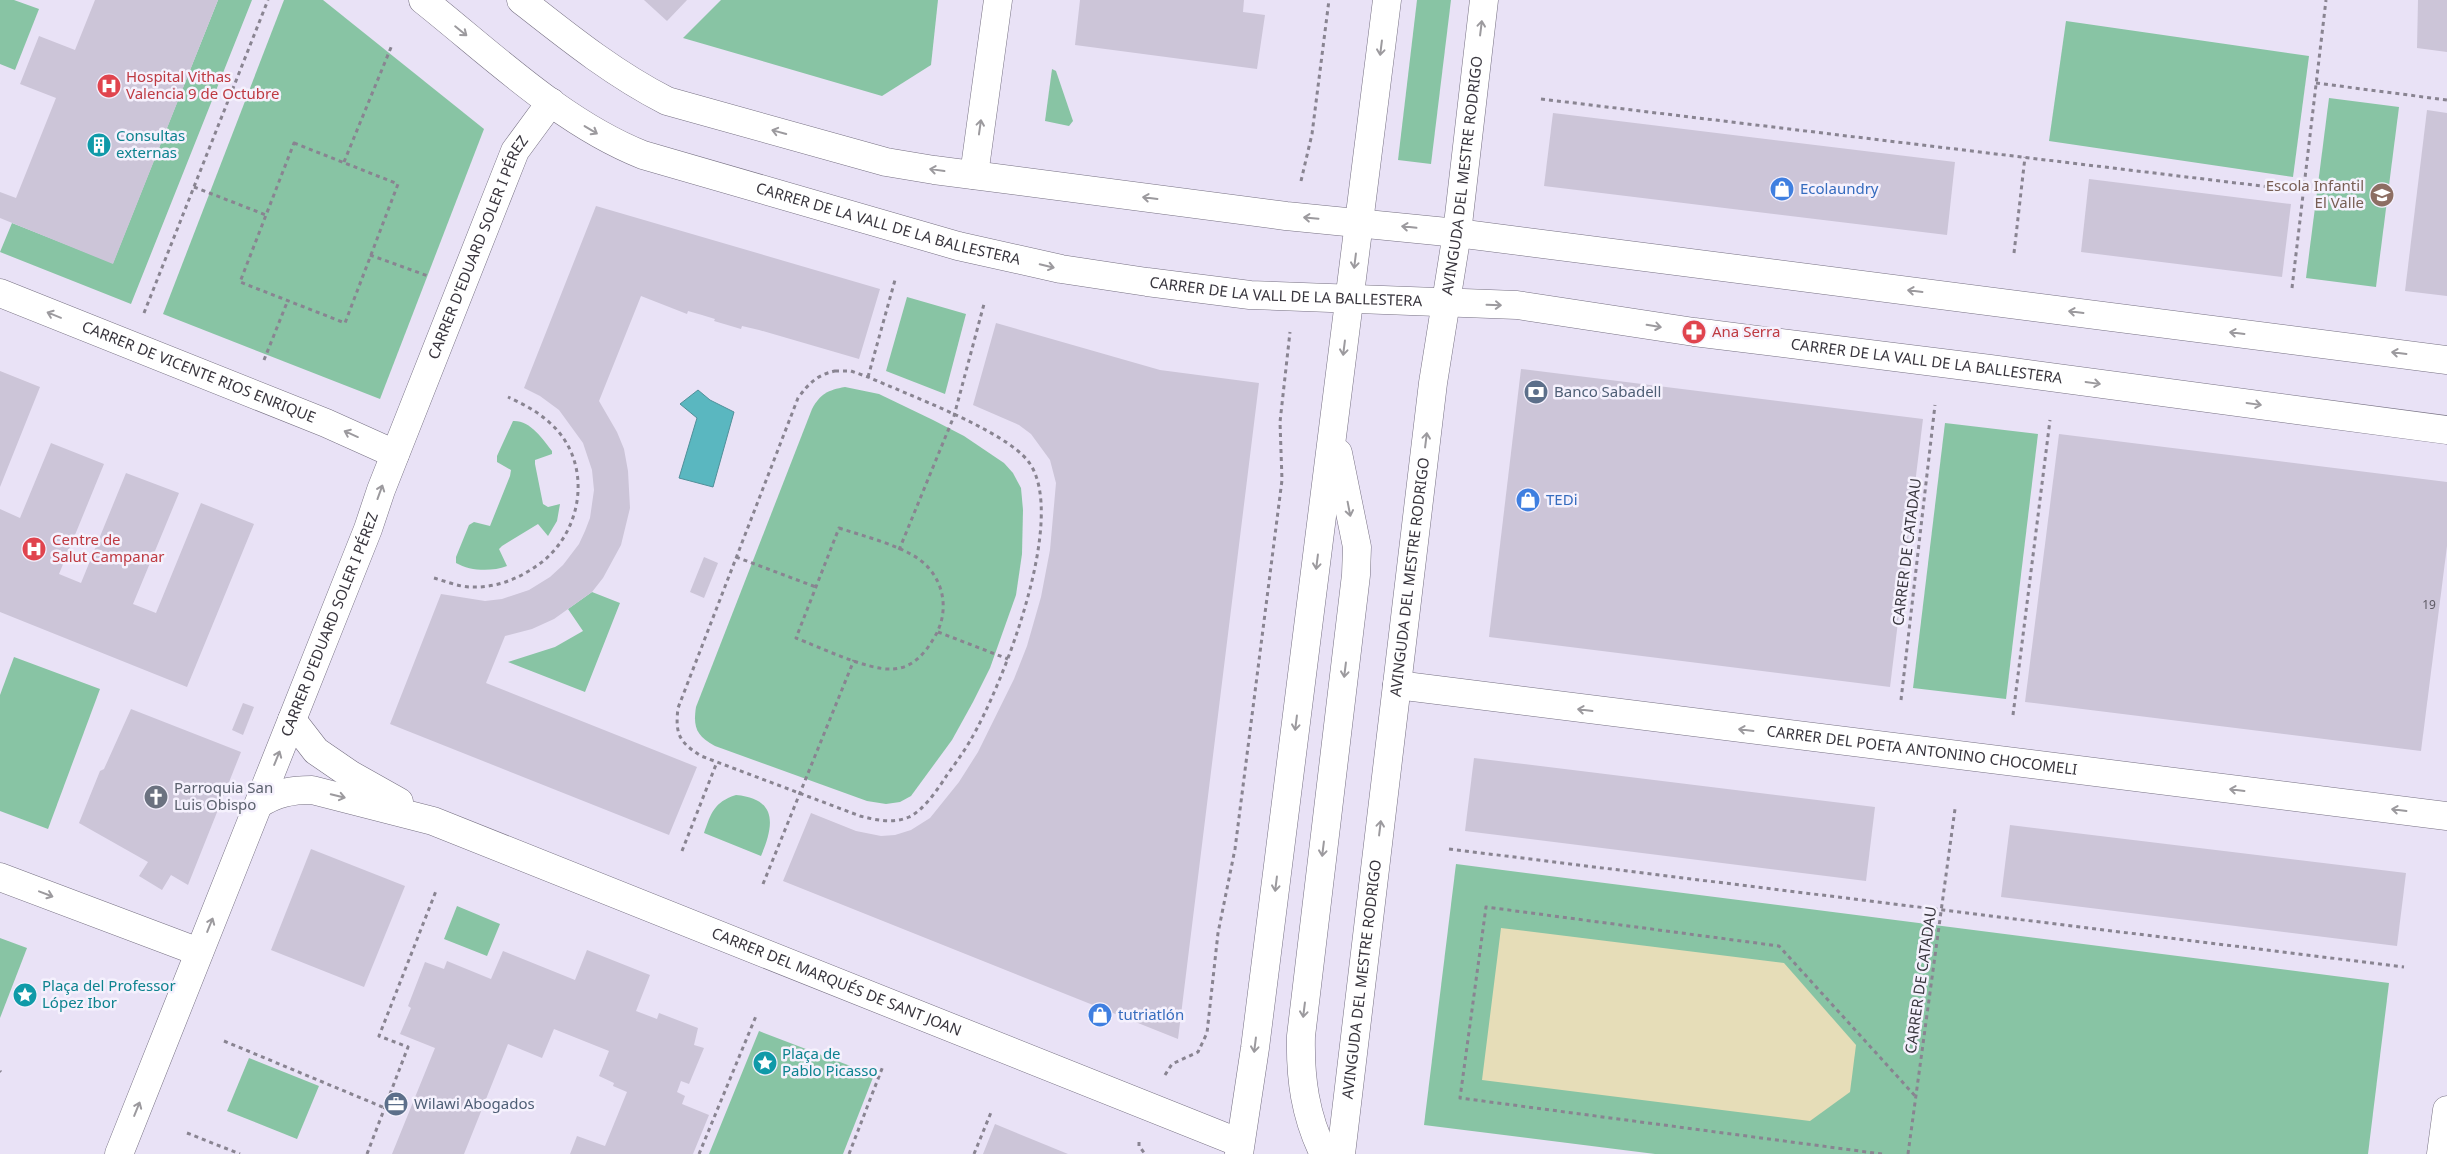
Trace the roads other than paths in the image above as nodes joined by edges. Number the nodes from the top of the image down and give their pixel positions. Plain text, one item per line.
1 (423, 0) edge
2 (521, 0) edge
3 (998, 0) edge
4 (1387, 0) edge
5 (1484, 0) edge
6 (551, 102) junction
7 (974, 175) junction
8 (1360, 222) junction
9 (1457, 232) junction
10 (0, 293) edge
11 (1350, 300) junction
12 (1445, 303) junction
13 (2447, 360) edge
14 (1334, 427) junction
15 (2447, 430) edge
16 (395, 454) junction
17 (1397, 685) junction
18 (292, 720) junction
19 (258, 804) junction
20 (2447, 816) edge
21 (433, 821) junction
22 (0, 877) edge
23 (199, 952) junction
24 (2447, 1110) edge
25 (1244, 1150) edge
26 (119, 1154) edge
27 (1324, 1154) edge
28 (1341, 1154) edge
29 (2441, 1154) edge

1 -> 6 street, CARRER DE LA VALL DE LA BALLESTERA
7 -> 2 street
7 -> 3 street
4 -> 8 street
9 -> 5 street, AVINGUDA DEL MESTRE RODRIGO
6 -> 11 street, CARRER DE LA VALL DE LA BALLESTERA
6 - 16 street, CARRER D'EDUARD SOLER I PÉREZ
8 -> 7 street
9 -> 8 street
8 -> 11 street
9 - 12 street, AVINGUDA DEL MESTRE RODRIGO
13 -> 9 street
16 -> 10 street, CARRER DE VICENTE RIOS ENRIQUE
11 - 12 street, CARRER DE LA VALL DE LA BALLESTERA
11 -> 14 street
12 -> 15 street, CARRER DE LA VALL DE LA BALLESTERA
17 -> 12 street, AVINGUDA DEL MESTRE RODRIGO
14 -> 25 street
14 -> 27 street
18 -> 16 street, CARRER D'EDUARD SOLER I PÉREZ
20 -> 17 street, CARRER DEL POETA ANTONINO CHOCOMELI
28 -> 17 street, AVINGUDA DEL MESTRE RODRIGO
19 -> 18 street, CARRER D'EDUARD SOLER I PÉREZ
18 - 21 street, CARRER DEL MARQUÉS DE SANT JOAN
19 -> 21 street, CARRER DEL MARQUÉS DE SANT JOAN
23 -> 19 street, CARRER D'EDUARD SOLER I PÉREZ
21 - 25 street, CARRER DEL MARQUÉS DE SANT JOAN
22 -> 23 street
26 -> 23 street, CARRER D'EDUARD SOLER I PÉREZ
24 - 29 street

